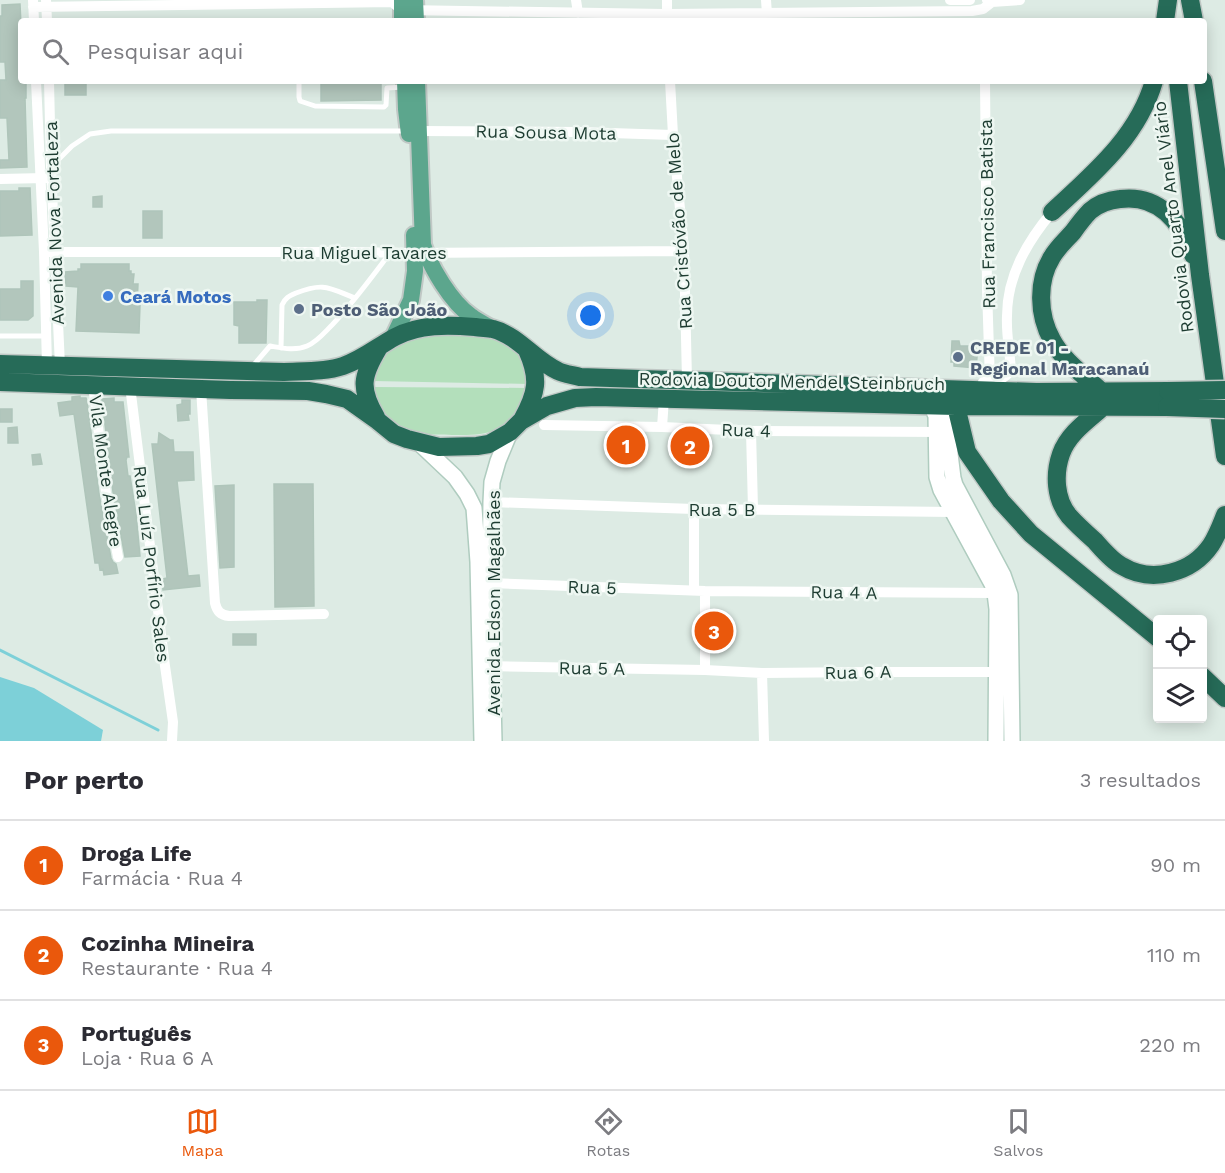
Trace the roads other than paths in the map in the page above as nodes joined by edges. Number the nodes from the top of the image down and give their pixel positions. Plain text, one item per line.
1 (576, 0) edge
2 (666, 0) edge
3 (766, 0) edge
4 (950, 0) edge
5 (970, 0) edge
6 (1020, 0) edge
7 (1168, 0) edge
8 (1190, 0) edge
9 (33, 3) edge
10 (47, 3) edge
11 (986, 3) edge
12 (470, 6) edge
13 (405, 8) edge
14 (578, 13) junction
15 (767, 14) junction
16 (34, 18) edge
17 (667, 18) edge
18 (984, 18) edge
19 (1165, 18) edge
20 (1171, 18) edge
21 (1193, 18) edge
22 (36, 84) edge
23 (49, 84) edge
24 (299, 84) edge
25 (405, 84) edge
26 (409, 84) edge
27 (670, 84) edge
28 (985, 84) edge
29 (1153, 84) edge
30 (1178, 84) edge
31 (1203, 84) edge
32 (414, 131) junction
33 (673, 135) junction
34 (47, 175) junction
35 (0, 179) edge
36 (1052, 212) joint
37 (1225, 231) edge
38 (684, 251) junction
39 (44, 252) junction
40 (56, 252) junction
41 (390, 253) junction
42 (420, 253) junction
43 (1200, 275) junction
44 (356, 298) junction
45 (492, 328) junction
46 (0, 336) edge
47 (46, 336) junction
48 (386, 343) junction
49 (281, 348) junction
50 (527, 350) junction
51 (0, 364) edge
52 (53, 365) junction
53 (249, 371) junction
54 (687, 380) junction
55 (0, 382) edge
56 (993, 382) junction
57 (93, 385) junction
58 (130, 386) junction
59 (201, 389) junction
60 (1225, 390) edge
61 (930, 397) junction
62 (664, 399) junction
63 (1167, 399) junction
64 (1103, 400) junction
65 (953, 406) junction
66 (1225, 409) edge
67 (378, 421) junction
68 (544, 425) dead end
69 (515, 427) junction
70 (662, 427) junction
71 (751, 431) junction
72 (942, 432) junction
73 (418, 442) junction
74 (1225, 456) edge
75 (490, 502) junction
76 (694, 509) junction
77 (753, 509) junction
78 (953, 512) junction
79 (1225, 515) edge
80 (118, 557) dead end
81 (490, 583) junction
82 (699, 590) junction
83 (995, 594) junction
84 (324, 614) dead end
85 (1153, 634) edge
86 (487, 666) junction
87 (705, 670) junction
88 (1004, 672) junction
89 (762, 673) junction
90 (1207, 680) edge
91 (1225, 698) edge
92 (172, 741) edge
93 (482, 741) edge
94 (494, 741) edge
95 (764, 741) edge
96 (996, 741) edge
97 (1012, 741) edge

1 - 14 street
2 - 17 street
3 - 15 street
4 - 5 street
6 - 11 street
7 - 19 highway
7 - 20 highway
8 - 21 highway
9 - 10 street
9 - 16 street
10 - 13 street
11 - 15 street
11 - 18 street
12 - 13 street
12 - 14 street
14 - 17 street
15 - 17 street
22 - 34 street, Avenida Nova Fortaleza
23 - 34 street, Avenida Nova Fortaleza
24 - 25 lane
26 - 32 main road
27 - 33 street, Rua Cristóvão de Melo
28 - 56 street, Rua Francisco Batista
29 - 36 highway
30 - 43 highway, Rodovia Quarto Anel Viário
31 - 37 highway
32 - 33 street, Rua Sousa Mota
32 - 34 lane
32 - 42 main road
33 - 38 street, Rua Cristóvão de Melo
34 - 35 street
34 - 39 street, Avenida Nova Fortaleza
34 - 40 street, Avenida Nova Fortaleza
36 - 56 street
38 - 42 street, Rua Miguel Tavares
38 - 54 street, Rua Cristóvão de Melo
39 - 40 street, Rua Miguel Tavares
39 - 47 street, Avenida Nova Fortaleza
40 - 41 street, Rua Miguel Tavares
40 - 52 street, Avenida Nova Fortaleza
41 - 42 street, Rua Miguel Tavares
41 - 44 lane
42 - 45 main road
42 - 48 main road
43 - 64 highway
43 - 74 highway, Rodovia Quarto Anel Viário
44 - 49 lane
44 - 49 lane
45 - 48 highway, Rodovia Doutor Mendel Steinbruch
45 - 50 highway, Rodovia Doutor Mendel Steinbruch
46 - 47 lane
47 - 52 street, Avenida Nova Fortaleza
48 - 53 highway, Rodovia Doutor Mendel Steinbruch
48 - 67 highway
49 - 53 lane
50 - 54 highway, Rodovia Doutor Mendel Steinbruch
50 - 69 highway
51 - 52 highway, Rodovia Doutor Mendel Steinbruch
52 - 53 highway, Rodovia Doutor Mendel Steinbruch
54 - 61 highway, Rodovia Doutor Mendel Steinbruch
55 - 57 highway, Rodovia Doutor Mendel Steinbruch
56 - 61 street
57 - 58 highway, Rodovia Doutor Mendel Steinbruch
57 - 80 street, Vila Monte Alegre
58 - 59 highway, Rodovia Doutor Mendel Steinbruch
58 - 92 street, Rua Luíz Porfírio Sales
59 - 67 highway, Rodovia Doutor Mendel Steinbruch
59 - 84 street
60 - 63 highway, Rodovia Doutor Mendel Steinbruch, bridge
61 - 62 highway, Rodovia Doutor Mendel Steinbruch
61 - 64 highway, Rodovia Doutor Mendel Steinbruch
61 - 65 highway, Rodovia Doutor Mendel Steinbruch
61 - 72 street
62 - 69 highway, Rodovia Doutor Mendel Steinbruch
62 - 70 street
63 - 64 highway, Rodovia Doutor Mendel Steinbruch
63 - 66 highway, Rodovia Doutor Mendel Steinbruch, bridge
64 - 65 highway, Rodovia Doutor Mendel Steinbruch
64 - 79 highway
65 - 72 street
65 - 85 highway
67 - 73 highway, Rodovia Doutor Mendel Steinbruch
68 - 70 street, Rua 4
69 - 73 highway, Rodovia Doutor Mendel Steinbruch
69 - 75 street, Avenida Edson Magalhães
70 - 71 street, Rua 4
71 - 72 street, Rua 4
71 - 77 street
72 - 78 street
72 - 88 street
73 - 86 street, Avenida Edson Magalhães
75 - 76 street, Rua 5 B
75 - 81 street, Avenida Edson Magalhães
76 - 77 street, Rua 5 B
76 - 82 street
77 - 78 street, Rua 5 B
78 - 83 street
81 - 82 street, Rua 5
81 - 86 street, Avenida Edson Magalhães
82 - 83 street, Rua 4 A
82 - 87 street
83 - 88 street
86 - 87 street, Rua 5 A
86 - 93 street, Avenida Edson Magalhães
86 - 94 street, Avenida Edson Magalhães
87 - 89 street, Rua 6 A
88 - 89 street, Rua 6 A
88 - 96 street
88 - 97 street
89 - 95 street
90 - 91 highway

